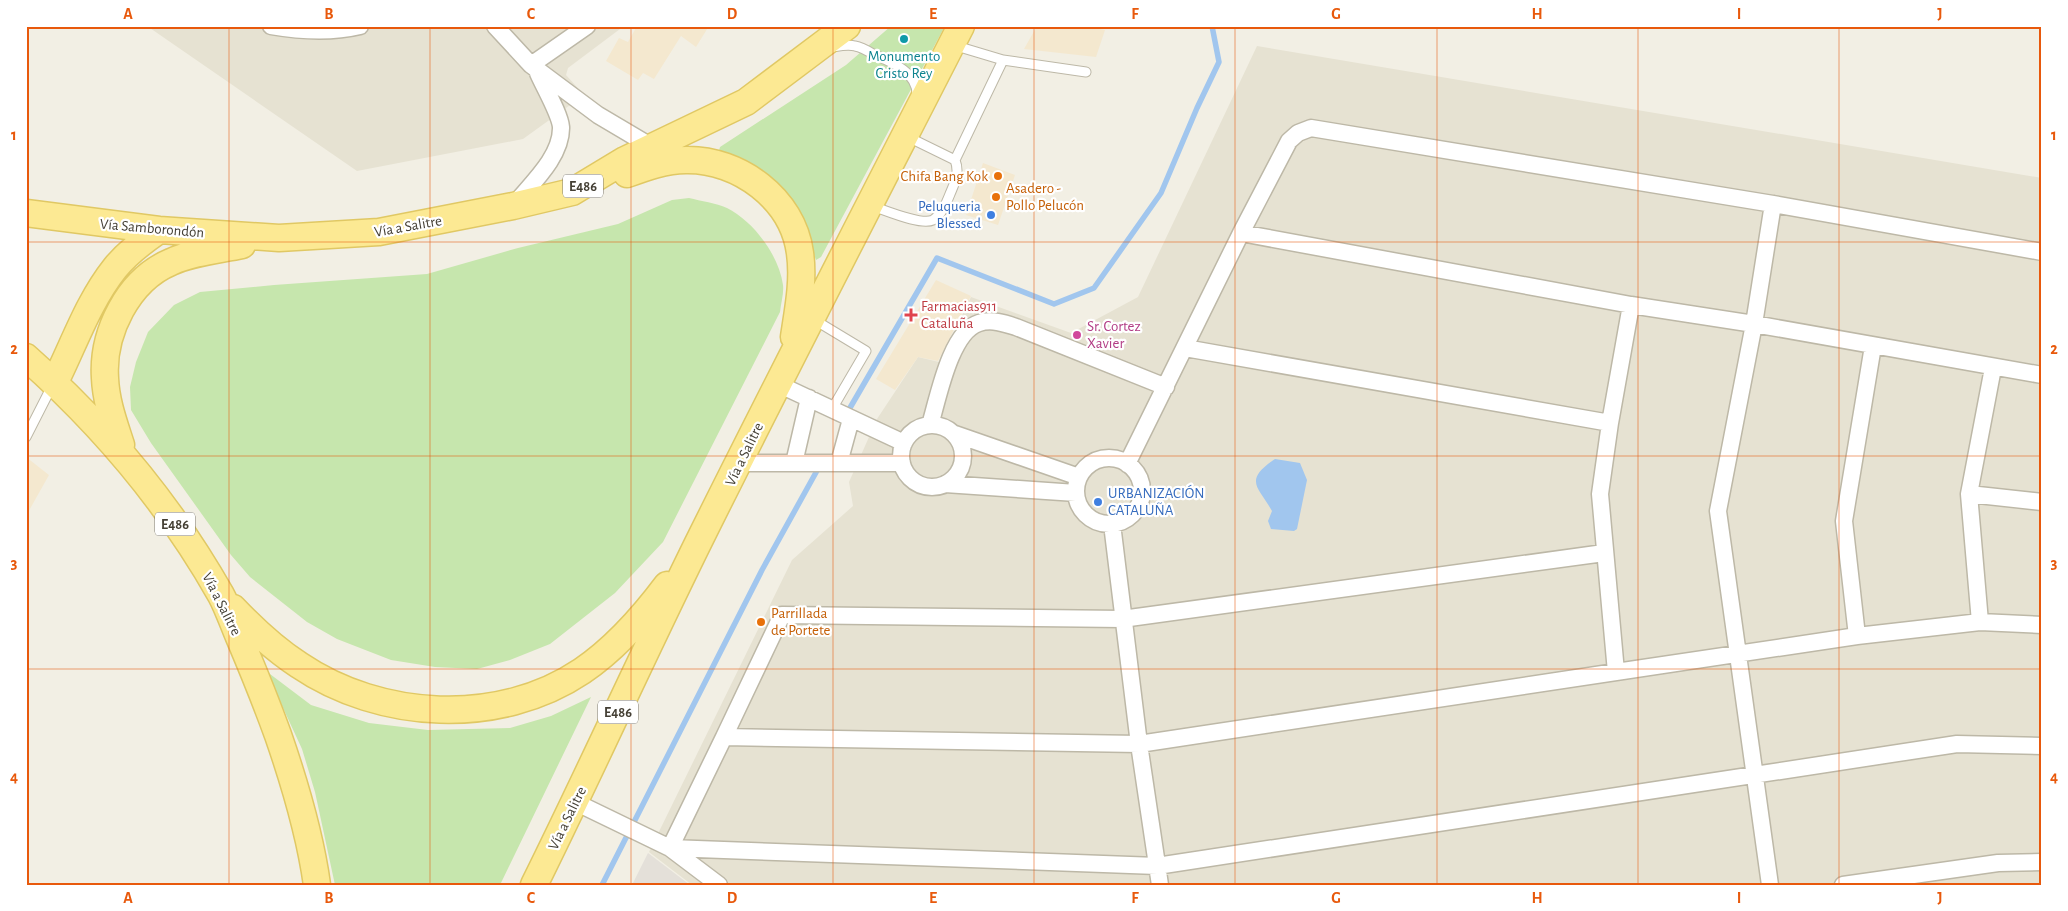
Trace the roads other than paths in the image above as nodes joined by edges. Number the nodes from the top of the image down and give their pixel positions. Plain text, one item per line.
1 (271, 26) edge
2 (360, 26) edge
3 (494, 26) edge
4 (587, 26) edge
5 (847, 26) edge
6 (957, 36) edge
7 (818, 45) junction
8 (1003, 60) junction
9 (534, 68) junction
10 (1086, 72) dead end
11 (910, 126) junction
12 (652, 146) junction
13 (956, 160) junction
14 (572, 192) junction
15 (1773, 204) junction
16 (869, 205) junction
17 (513, 206) junction
18 (26, 213) edge
19 (159, 230) junction
20 (1241, 233) junction
21 (279, 238) junction
22 (2042, 252) edge
23 (1631, 305) junction
24 (811, 318) junction
25 (1754, 324) junction
26 (1873, 346) junction
27 (1185, 348) junction
28 (26, 357) edge
29 (790, 357) junction
30 (1993, 368) junction
31 (2042, 375) edge
32 (55, 382) junction
33 (778, 384) junction
34 (1166, 387) junction
35 (809, 398) junction
36 (832, 409) junction
37 (851, 419) junction
38 (1610, 423) junction
39 (930, 425) junction
40 (955, 434) junction
41 (26, 437) edge
42 (904, 444) junction
43 (124, 456) junction
44 (740, 463) junction
45 (794, 463) junction
46 (839, 463) junction
47 (902, 463) junction
48 (1127, 464) junction
49 (1079, 477) junction
50 (945, 484) junction
51 (1076, 493) junction
52 (1969, 494) junction
53 (2042, 502) edge
54 (1112, 524) junction
55 (701, 538) junction
56 (1604, 553) junction
57 (222, 596) junction
58 (1122, 619) junction
59 (1980, 622) junction
60 (2042, 626) edge
61 (1857, 636) junction
62 (1739, 655) junction
63 (1616, 672) junction
64 (724, 737) junction
65 (1138, 744) junction
66 (2042, 746) edge
67 (1756, 775) junction
68 (575, 802) junction
69 (670, 848) junction
70 (2042, 862) edge
71 (1157, 866) junction
72 (317, 885) edge
73 (534, 885) edge
74 (719, 885) edge
75 (1160, 885) edge
76 (1770, 885) edge
77 (1843, 885) edge

1 - 2 street
3 - 9 street
4 - 9 street
5 - 7 main road, Vía a Salitre / E486
6 - 8 lane
6 - 11 main road, Vía a Salitre / E486
7 - 11 lane
7 - 12 main road, Vía a Salitre / E486
8 - 10 lane
8 - 13 lane
9 - 12 street
9 - 17 street
11 - 13 lane
11 - 16 main road, Vía a Salitre / E486
12 - 14 main road, Vía a Salitre / E486
13 - 16 lane
14 - 17 main road, Vía a Salitre / E486
14 - 29 main road
15 - 20 street
15 - 22 street
15 - 25 street
16 - 24 main road, Vía a Salitre / E486
17 - 21 main road, Vía a Salitre / E486
18 - 19 main road, Vía Samborondón
19 - 21 main road, Vía Samborondón
19 - 32 main road
20 - 23 street
20 - 27 street
21 - 43 main road
23 - 25 street
23 - 38 street
24 - 29 main road, Vía a Salitre / E486
24 - 36 lane
25 - 26 street
25 - 62 street
26 - 30 street
26 - 61 street
27 - 34 street
27 - 38 street
28 - 32 main road
29 - 33 main road, Vía a Salitre / E486
30 - 31 street
30 - 52 street
32 - 41 lane
32 - 43 main road
33 - 35 street
33 - 44 main road, Vía a Salitre / E486
34 - 39 street
34 - 48 street
35 - 36 street
35 - 45 street
36 - 37 street
37 - 42 street
37 - 46 street
38 - 56 street
39 - 40 street
39 - 42 street
40 - 49 street
40 - 50 street
42 - 47 street
43 - 57 main road, Vía a Salitre / E486
44 - 45 street
44 - 55 main road, Vía a Salitre / E486
45 - 46 street
46 - 47 street
47 - 50 street
48 - 49 street
48 - 54 street
49 - 51 street
50 - 51 street
51 - 54 street
52 - 53 street
52 - 59 street
54 - 58 street
55 - 57 main road
55 - 68 main road, Vía a Salitre / E486
56 - 58 street
56 - 63 street
57 - 72 main road, Vía a Salitre / E486
58 - 64 street
58 - 65 street
59 - 60 street
59 - 61 street
61 - 62 street
62 - 63 street
62 - 67 street
63 - 65 street
64 - 65 street
64 - 69 street
65 - 71 street
66 - 67 street
67 - 71 street
67 - 76 street
68 - 69 street
68 - 73 main road, Vía a Salitre / E486
69 - 71 street
69 - 74 street
70 - 77 street
71 - 75 street

